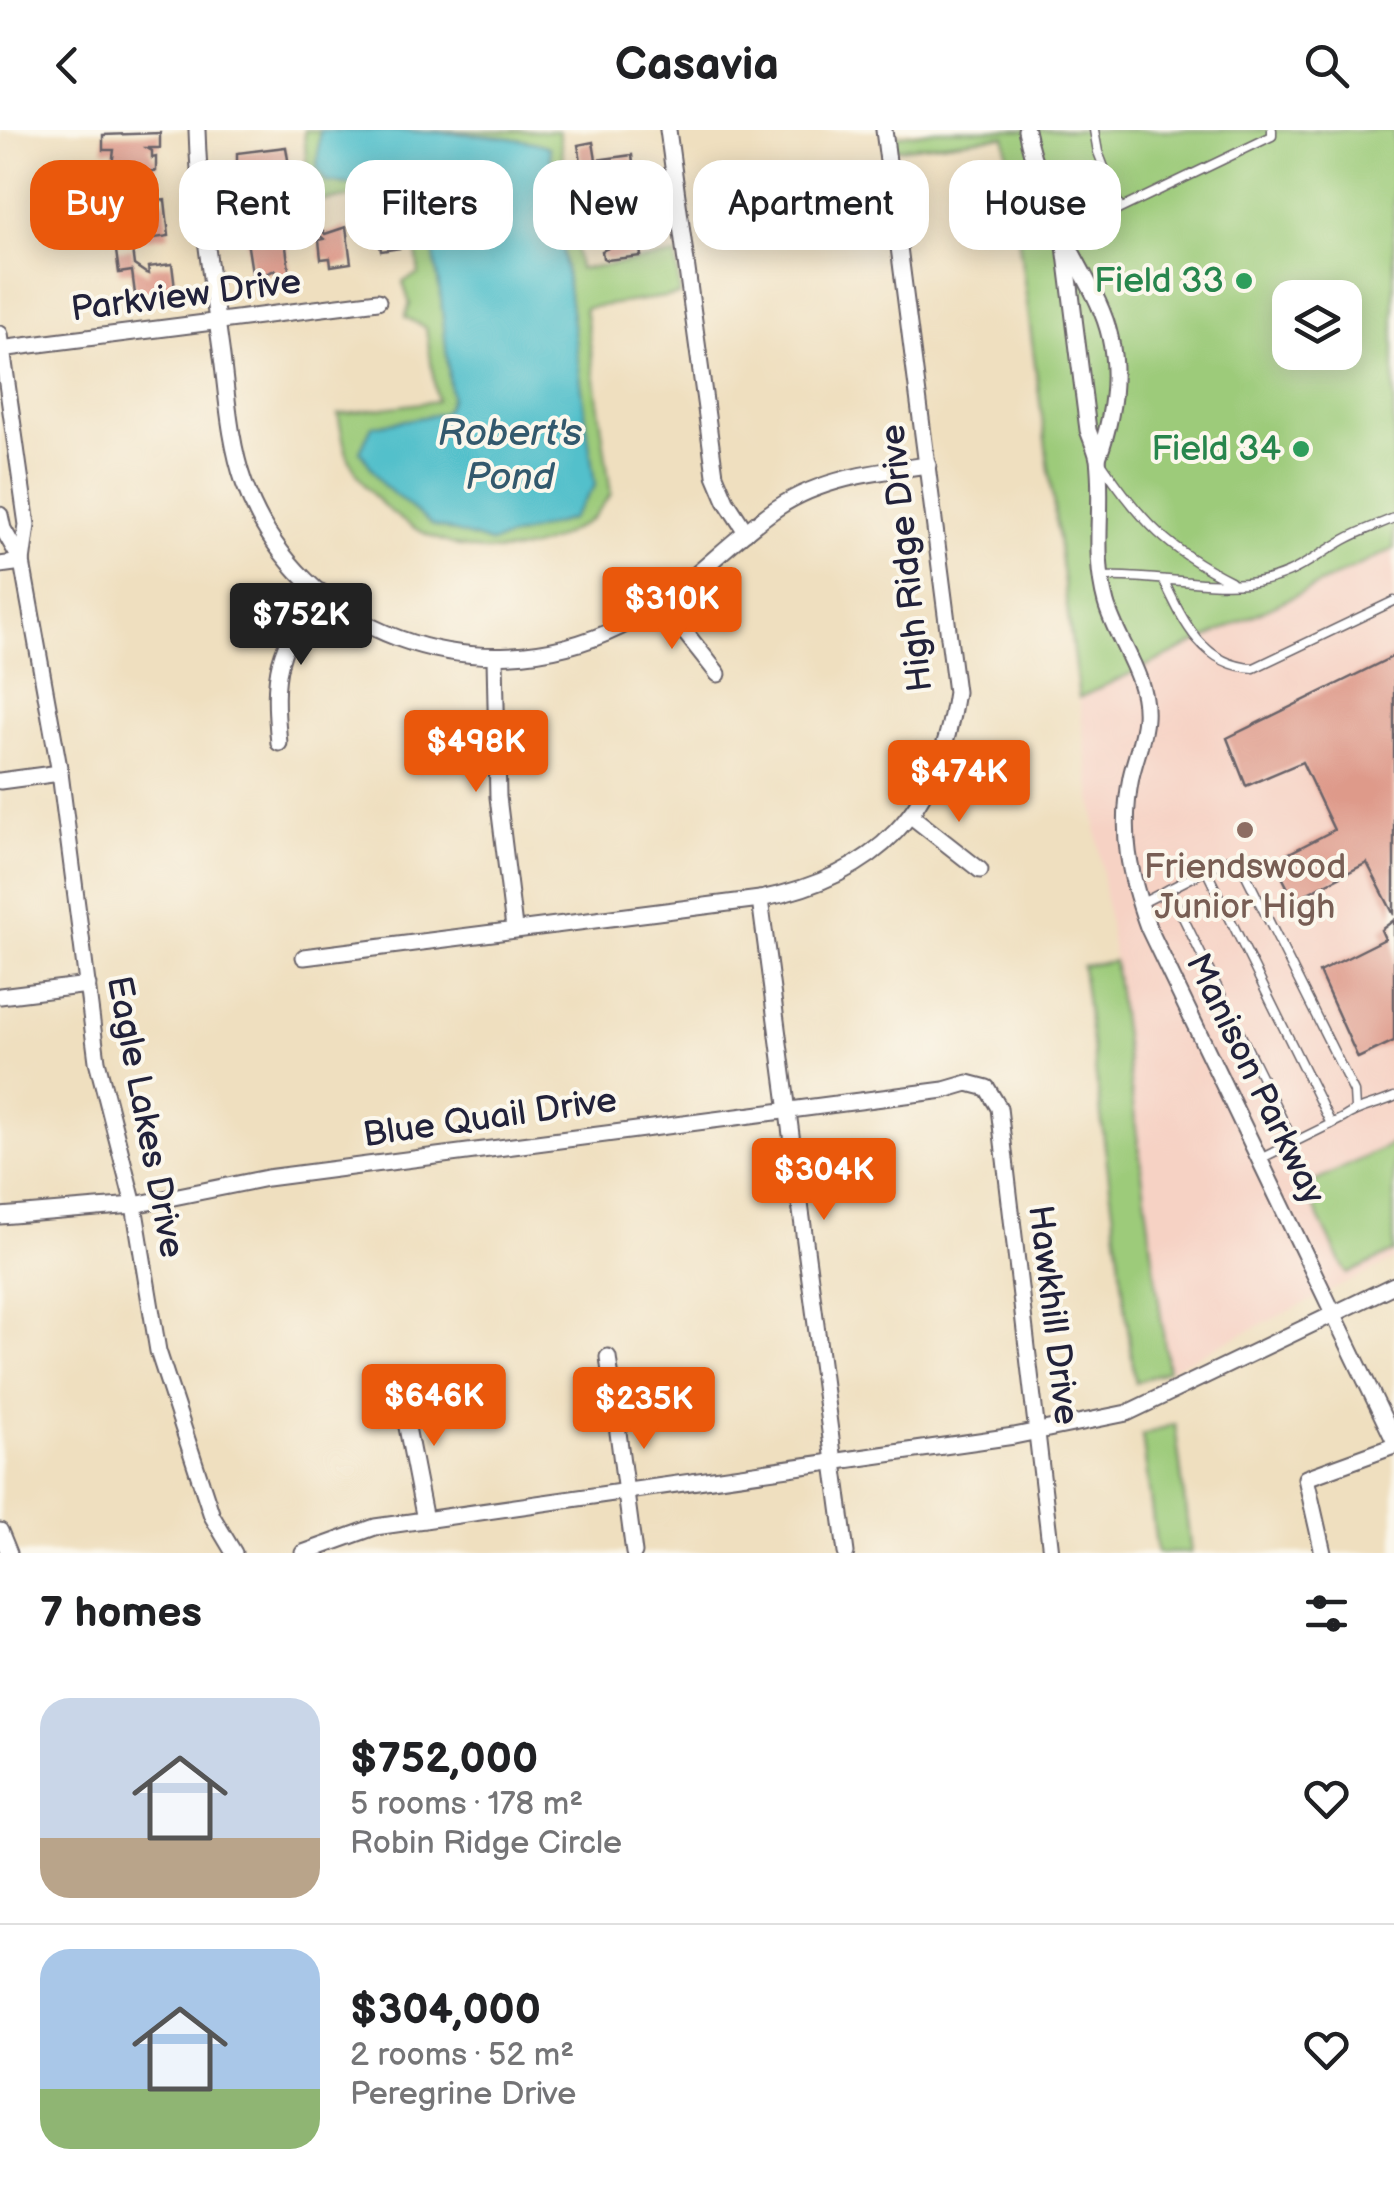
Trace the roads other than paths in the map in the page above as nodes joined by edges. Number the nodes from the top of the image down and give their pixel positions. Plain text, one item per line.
1 (197, 130) edge
2 (668, 130) edge
3 (884, 130) edge
4 (1026, 130) edge
5 (1094, 130) edge
6 (1272, 130) edge
7 (1035, 160) edge
8 (1101, 160) edge
9 (1121, 208) edge
10 (1065, 250) edge
11 (1071, 250) edge
12 (378, 301) dead end
13 (218, 324) junction
14 (0, 344) edge
15 (1098, 458) junction
16 (928, 465) junction
17 (0, 515) edge
18 (1394, 518) edge
19 (746, 532) junction
20 (22, 562) junction
21 (0, 565) edge
22 (1100, 577) junction
23 (1164, 581) junction
24 (1235, 584) junction
25 (320, 592) junction
26 (1394, 601) edge
27 (661, 602) junction
28 (495, 658) junction
29 (718, 674) dead end
30 (279, 742) dead end
31 (60, 773) junction
32 (0, 781) edge
33 (910, 815) junction
34 (980, 870) dead end
35 (1206, 870) junction
36 (1170, 889) junction
37 (760, 900) junction
38 (1140, 904) junction
39 (514, 928) junction
40 (304, 957) dead end
41 (88, 985) junction
42 (0, 996) edge
43 (988, 1088) joint
44 (1394, 1097) edge
45 (1355, 1109) junction
46 (787, 1111) junction
47 (1331, 1124) junction
48 (1294, 1142) junction
49 (1260, 1159) junction
50 (134, 1205) junction
51 (0, 1216) edge
52 (1394, 1285) edge
53 (1336, 1313) junction
54 (608, 1356) dead end
55 (400, 1386) dead end
56 (1038, 1432) junction
57 (1394, 1443) edge
58 (833, 1460) junction
59 (626, 1490) junction
60 (425, 1520) junction
61 (0, 1530) edge
62 (9, 1553) edge
63 (234, 1553) edge
64 (303, 1553) edge
65 (634, 1553) edge
66 (846, 1553) edge
67 (1051, 1553) edge
68 (1323, 1553) edge

1 - 13 street
2 - 19 street
3 - 16 street, High Ridge Drive
4 - 7 street, Manison Parkway
5 - 8 lane
6 - 9 lane
10 - 15 street, Manison Parkway
11 - 15 street, Manison Parkway
12 - 13 street, Parkview Drive
13 - 14 street, Parkview Drive
13 - 25 street
14 - 20 street, Eagle Lakes Drive
15 - 22 street, Manison Parkway
15 - 24 lane
16 - 19 street
16 - 33 street, High Ridge Drive
17 - 20 street, Eagle Lakes Drive
18 - 24 lane
19 - 27 street
20 - 21 street
20 - 31 street, Eagle Lakes Drive
22 - 23 lane
22 - 38 street, Manison Parkway
23 - 24 lane
23 - 26 lane
25 - 28 street
25 - 30 street
27 - 28 street
27 - 29 street
28 - 39 street
31 - 32 street
31 - 41 street, Eagle Lakes Drive
33 - 34 street
33 - 37 street, High Ridge Drive
35 - 36 lane
35 - 45 lane
35 - 47 lane
36 - 38 lane
36 - 48 lane
37 - 39 street, High Ridge Drive
37 - 46 street
38 - 49 street, Manison Parkway
39 - 40 street, High Ridge Drive
41 - 42 street
41 - 50 street, Eagle Lakes Drive
43 - 46 street, Blue Quail Drive
43 - 56 street, Hawkhill Drive
44 - 45 lane
45 - 47 lane
46 - 50 street, Blue Quail Drive
46 - 58 street
47 - 48 lane
48 - 49 lane
49 - 53 street, Manison Parkway
50 - 51 street, Blue Quail Drive
50 - 63 street, Eagle Lakes Drive
52 - 53 street
53 - 56 street
53 - 57 street, Manison Parkway
54 - 59 street
55 - 60 street
56 - 58 street
56 - 67 street, Hawkhill Drive
57 - 68 street
58 - 59 street
58 - 66 street
59 - 60 street
59 - 65 street
60 - 64 street
61 - 62 street

